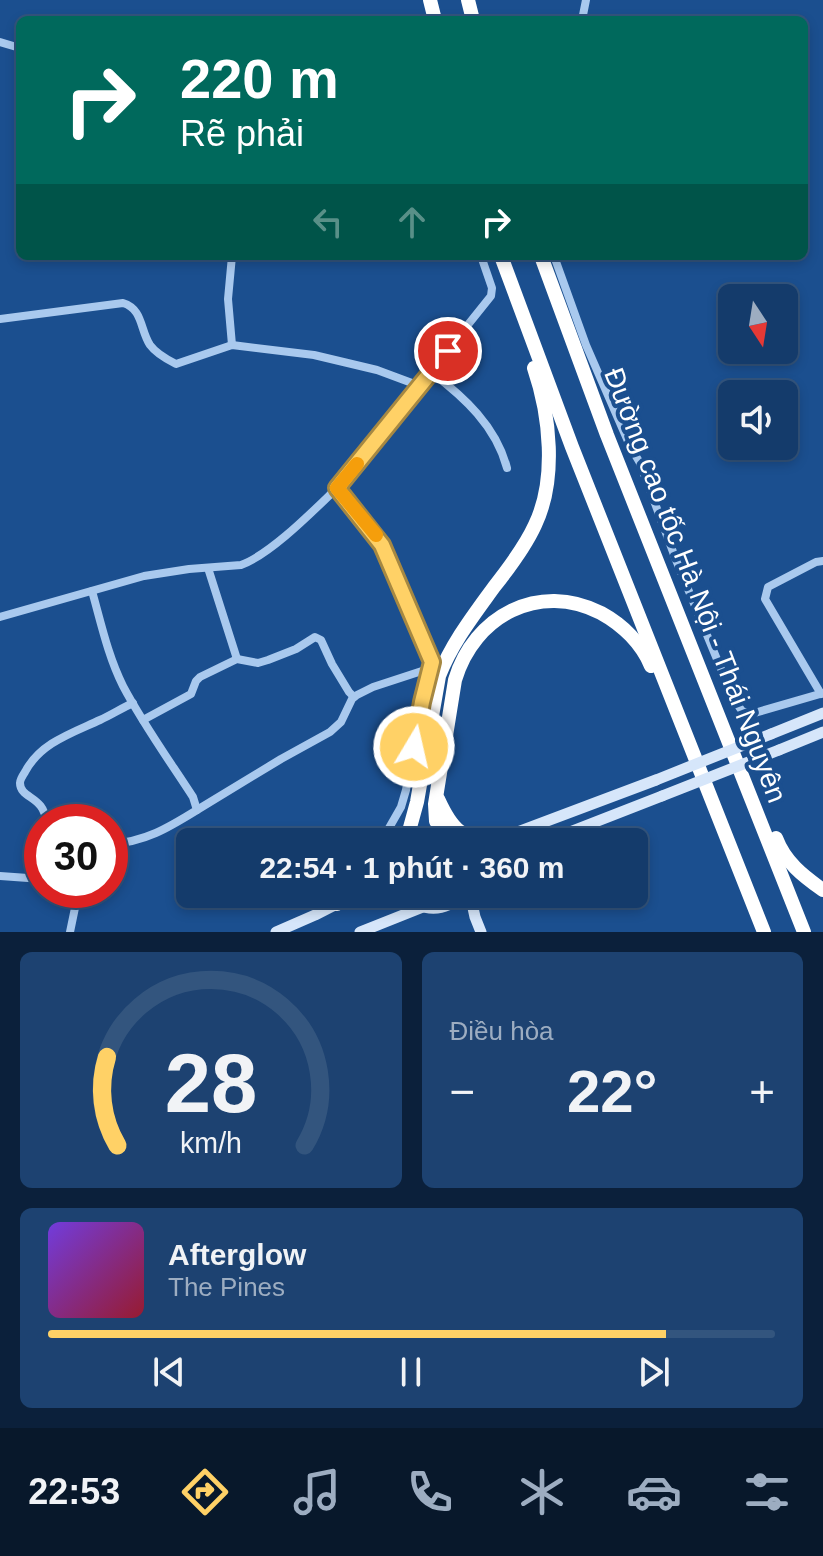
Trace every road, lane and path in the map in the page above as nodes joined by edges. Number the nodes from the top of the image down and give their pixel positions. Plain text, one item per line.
1 (232, 260) edge
2 (482, 260) edge
3 (502, 260) edge
4 (502, 260) edge
5 (542, 260) edge
6 (555, 260) edge
7 (0, 319) edge
8 (232, 345) junction
9 (431, 372) junction
10 (420, 386) junction
11 (615, 454) junction
12 (507, 468) dead end
13 (337, 488) junction
14 (823, 561) edge
15 (208, 568) junction
16 (92, 591) junction
17 (0, 617) edge
18 (237, 659) junction
19 (431, 668) junction
20 (822, 694) edge
21 (354, 697) junction
22 (133, 703) junction
23 (823, 713) edge
24 (143, 720) junction
25 (823, 732) edge
26 (437, 795) junction
27 (417, 802) junction
28 (40, 804) edge
29 (197, 810) junction
30 (390, 828) edge
31 (403, 828) edge
32 (410, 828) edge
33 (440, 828) edge
34 (457, 828) edge
35 (531, 828) edge
36 (580, 828) edge
37 (128, 841) edge
38 (0, 876) edge
39 (24, 878) edge
40 (823, 890) edge
41 (75, 908) edge
42 (321, 908) edge
43 (420, 908) edge
44 (473, 908) edge
45 (763, 929) edge
46 (70, 932) edge
47 (276, 932) edge
48 (360, 932) edge
49 (481, 932) edge
50 (804, 932) edge

1 - 8 street
2 - 9 street
3 - 27 highway
4 - 45 highway
5 - 11 highway, Đường cao tốc Hà Nội - Thái Nguyên
6 - 20 street
7 - 8 street
8 - 10 street
9 - 10 street
9 - 12 street
10 - 13 street
11 - 40 highway
11 - 50 highway, Đường cao tốc Hà Nội - Thái Nguyên
13 - 15 street
13 - 19 street
14 - 20 street
15 - 16 street
15 - 18 street
16 - 17 street
16 - 22 street
18 - 21 street
18 - 24 street
19 - 21 street
19 - 30 street
21 - 29 street
22 - 24 street
22 - 28 street
23 - 35 main road, bridge
24 - 29 street
25 - 36 main road, bridge
26 - 33 highway
26 - 34 highway
26 - 45 highway
27 - 31 highway
27 - 32 highway
29 - 37 street
38 - 39 street
41 - 46 street
42 - 47 main road
43 - 48 main road
44 - 49 main road

